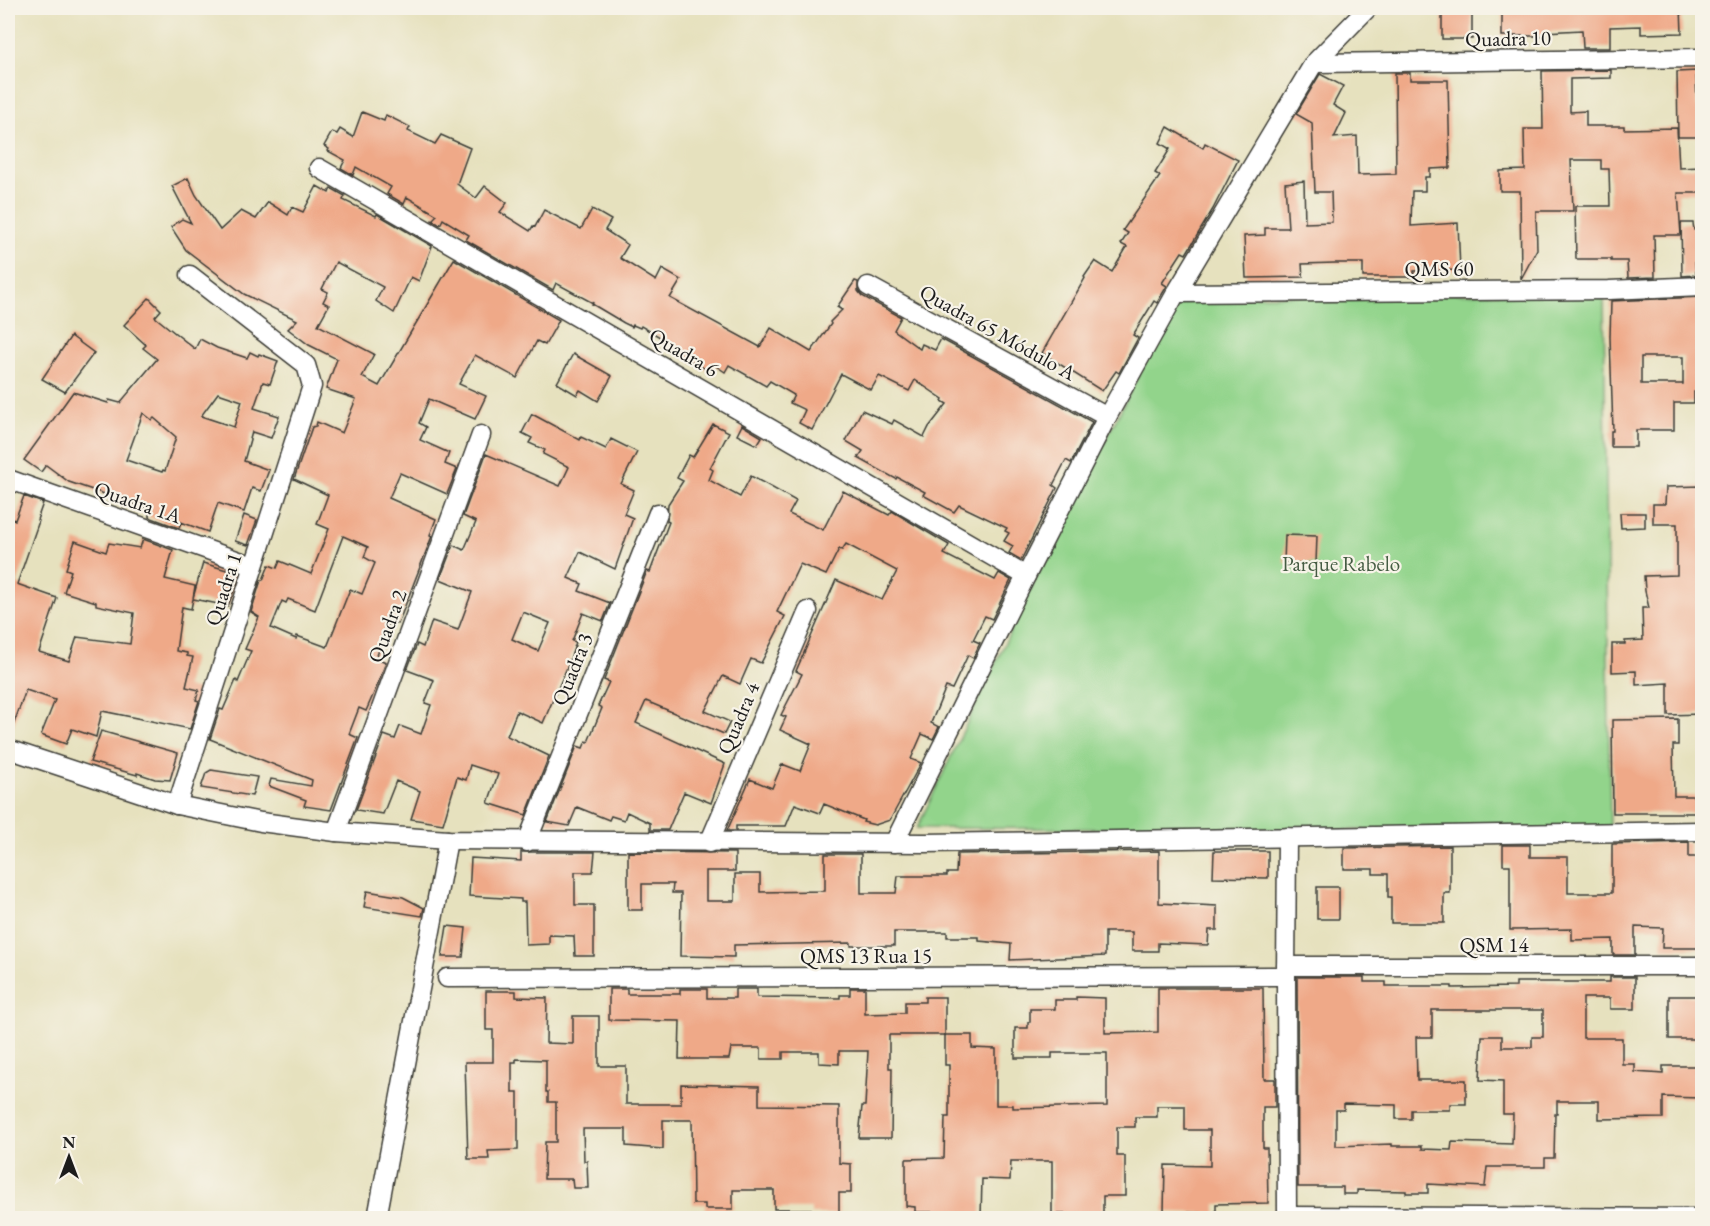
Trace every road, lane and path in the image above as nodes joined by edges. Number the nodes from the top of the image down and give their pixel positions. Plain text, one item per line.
1 (1368, 8) edge
2 (1702, 58) edge
3 (1314, 63) junction
4 (319, 168) dead end
5 (190, 275) dead end
6 (868, 286) dead end
7 (1702, 286) edge
8 (1176, 293) junction
9 (1107, 417) junction
10 (481, 435) dead end
11 (8, 479) edge
12 (658, 513) dead end
13 (253, 566) junction
14 (1026, 576) junction
15 (808, 611) dead end
16 (8, 749) edge
17 (177, 806) junction
18 (1702, 831) edge
19 (336, 832) junction
20 (1287, 837) junction
21 (448, 840) junction
22 (527, 842) junction
23 (709, 843) junction
24 (894, 843) junction
25 (1702, 966) edge
26 (1286, 971) junction
27 (447, 978) dead end
28 (1287, 1217) edge
29 (377, 1218) edge
30 (1702, 1218) edge

1 - 3 street
2 - 3 street, Quadra 10
3 - 8 street
4 - 14 street, Quadra 6
5 - 13 street, Quadra 1
6 - 9 street, Quadra 65 Módulo A
7 - 8 street, QMS 60
8 - 9 street
9 - 14 street
10 - 19 street, Quadra 2
11 - 13 street, Quadra 1A
12 - 22 street, Quadra 3
13 - 17 street, Quadra 1
14 - 24 street
15 - 23 street, Quadra 4
16 - 17 street
17 - 19 street
18 - 20 street
19 - 21 street
20 - 24 street
20 - 26 street
21 - 22 street
21 - 29 street
22 - 23 street
23 - 24 street
25 - 26 street, QSM 14
26 - 27 street, QMS 13 Rua 15
26 - 28 street
28 - 30 street

